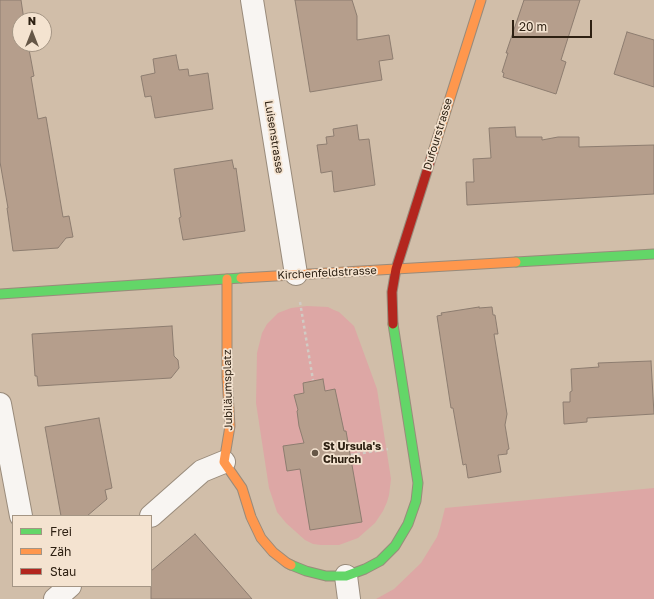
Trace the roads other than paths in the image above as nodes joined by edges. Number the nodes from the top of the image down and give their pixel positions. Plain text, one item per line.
1 (252, 0) edge
2 (481, 0) edge
3 (654, 254) edge
4 (396, 269) junction
5 (296, 274) junction
6 (227, 279) junction
7 (0, 294) edge
8 (0, 404) edge
9 (5, 459) edge
10 (224, 462) junction
11 (21, 515) edge
12 (152, 515) edge
13 (346, 576) junction
14 (42, 587) edge
15 (69, 587) edge
16 (52, 599) edge
17 (55, 599) edge
18 (349, 599) edge

1 - 5 street, Luisenstrasse
2 - 4 street, Dufourstrasse
3 - 4 street, Kirchenfeldstrasse
4 - 5 street, Kirchenfeldstrasse
4 - 13 street
5 - 6 street, Kirchenfeldstrasse
6 - 7 street, Kirchenfeldstrasse
6 - 10 street, Jubiläumsplatz
8 - 9 street
9 - 11 street
10 - 12 street
10 - 13 street
13 - 18 street
14 - 16 street
15 - 17 street

